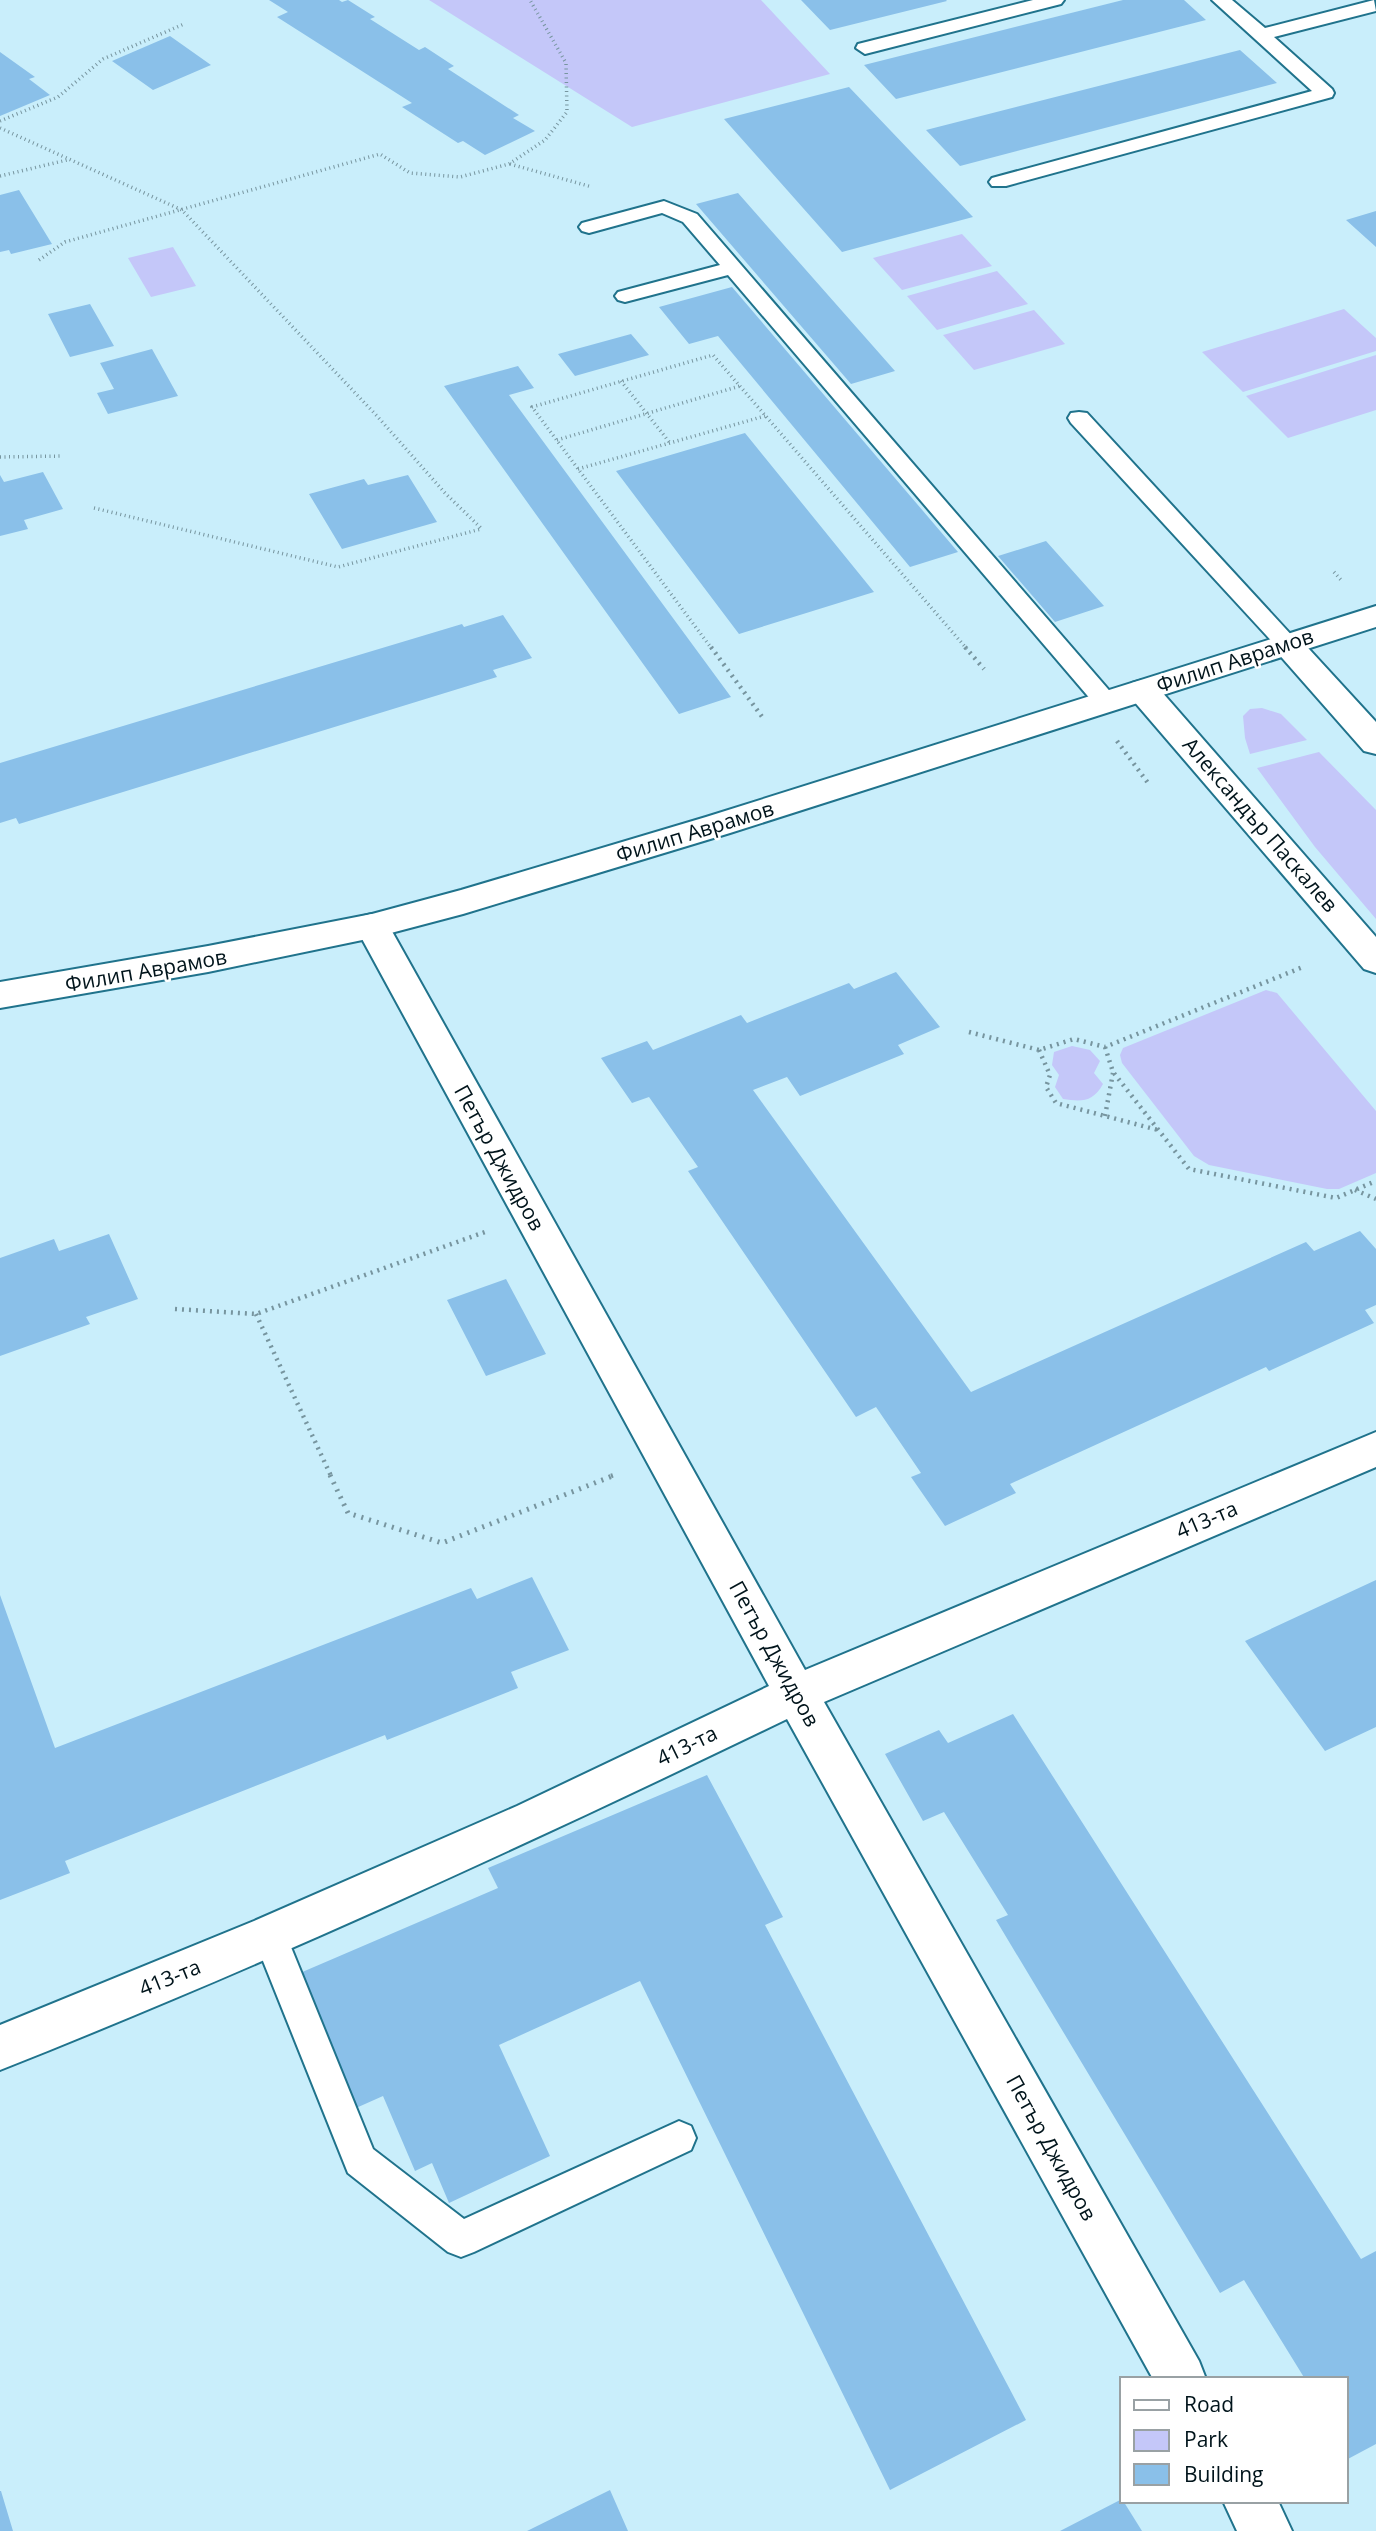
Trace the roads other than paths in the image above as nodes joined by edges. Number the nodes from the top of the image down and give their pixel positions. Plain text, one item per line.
1 (1055, 0) edge
2 (1221, 0) edge
3 (1376, 5) edge
4 (1261, 35) junction
5 (866, 48) dead end
6 (999, 182) dead end
7 (589, 227) dead end
8 (732, 268) junction
9 (625, 296) dead end
10 (1079, 418) dead end
11 (1376, 616) edge
12 (1287, 645) junction
13 (1143, 691) junction
14 (1106, 702) junction
15 (1376, 743) edge
16 (372, 926) junction
17 (1376, 960) edge
18 (0, 995) edge
19 (1376, 1449) edge
20 (796, 1694) junction
21 (270, 1936) junction
22 (0, 2048) edge
23 (679, 2138) dead end
24 (1180, 2377) edge
25 (1250, 2503) edge
26 (1266, 2531) edge

1 - 5 lane
2 - 4 lane
3 - 4 lane
4 - 6 lane
7 - 8 lane
8 - 9 lane
8 - 14 lane
10 - 12 lane
11 - 12 street, Филип Аврамов
12 - 13 street, Филип Аврамов
12 - 15 street
13 - 14 street, Филип Аврамов
13 - 17 street, Александър Паскалев
14 - 16 street, Филип Аврамов
16 - 18 street, Филип Аврамов
16 - 20 street, Петър Джидров
19 - 20 street, 413-та
20 - 21 street, 413-та
20 - 24 street, Петър Джидров
21 - 22 street, 413-та
21 - 23 lane
25 - 26 street

